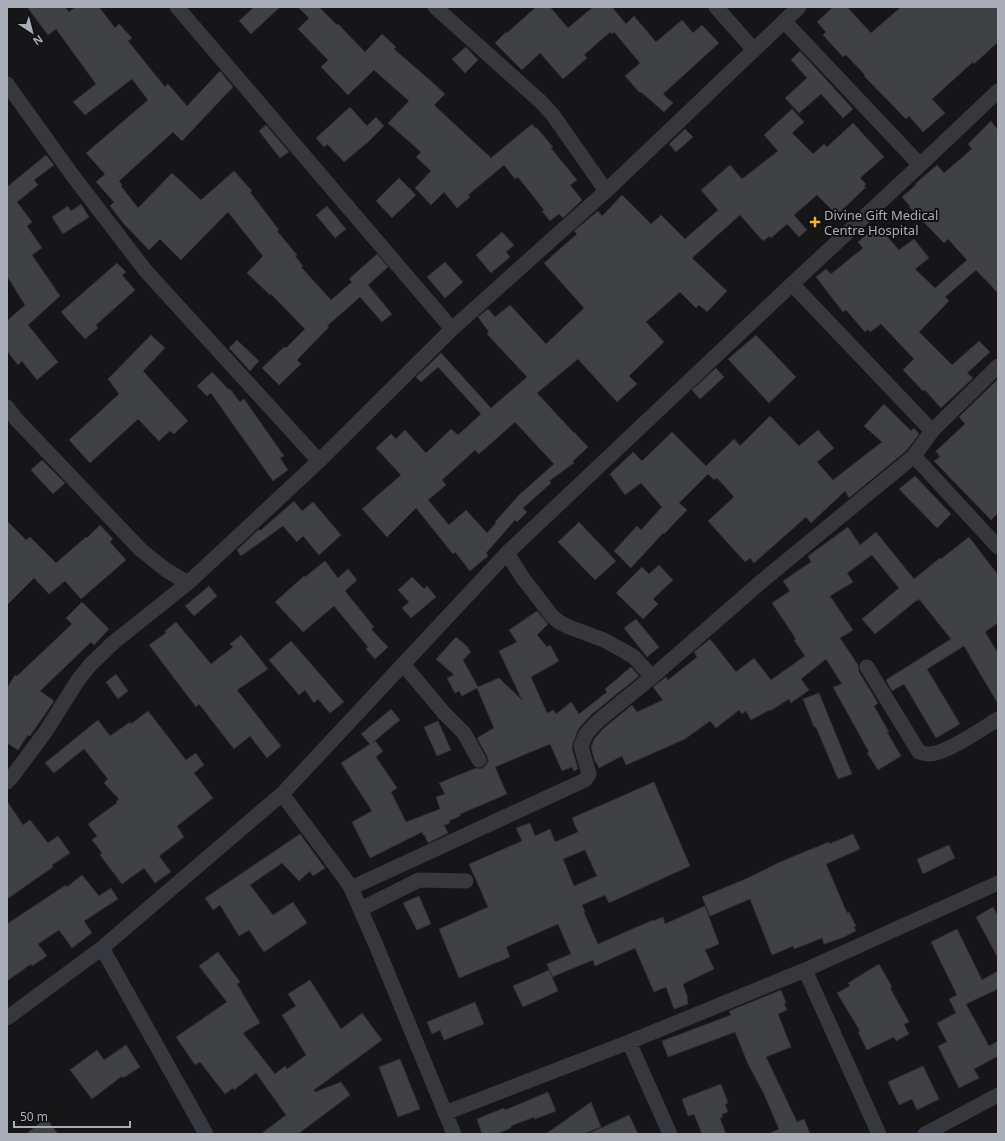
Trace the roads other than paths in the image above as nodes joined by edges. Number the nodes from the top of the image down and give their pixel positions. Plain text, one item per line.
1 (177, 7) edge
2 (435, 7) edge
3 (716, 7) edge
4 (798, 7) edge
5 (784, 21) junction
6 (754, 50) junction
7 (7, 84) edge
8 (998, 91) edge
9 (920, 165) junction
10 (606, 191) junction
11 (792, 284) junction
12 (452, 329) junction
13 (998, 366) edge
14 (10, 417) edge
15 (932, 431) junction
16 (914, 456) junction
17 (319, 461) junction
18 (998, 547) edge
19 (507, 553) junction
20 (188, 584) junction
21 (403, 664) junction
22 (867, 667) dead end
23 (652, 677) junction
24 (998, 719) edge
25 (479, 760) dead end
26 (7, 782) edge
27 (282, 794) junction
28 (466, 881) dead end
29 (998, 883) edge
30 (351, 888) junction
31 (361, 909) junction
32 (102, 948) junction
33 (805, 970) junction
34 (7, 1018) edge
35 (629, 1042) junction
36 (998, 1095) edge
37 (445, 1113) junction
38 (202, 1132) edge
39 (454, 1134) edge
40 (670, 1134) edge
41 (879, 1134) edge
42 (925, 1134) edge

1 - 12 street
2 - 10 street
3 - 6 street
4 - 5 street
5 - 6 street
5 - 9 street
6 - 10 street
7 - 17 street
8 - 9 street
9 - 11 street
10 - 12 street
11 - 15 street
11 - 19 street
12 - 17 street
13 - 15 street
14 - 20 street
15 - 16 street
16 - 18 street
16 - 23 street
17 - 20 street
19 - 21 street
19 - 23 street
20 - 26 street
21 - 25 street
21 - 27 street
22 - 24 street
23 - 30 street
27 - 30 street
27 - 32 street
28 - 31 street
29 - 33 street
30 - 31 street
31 - 37 street
32 - 34 street
32 - 38 street
33 - 35 street
33 - 41 street
35 - 37 street
35 - 40 street
36 - 42 street
37 - 39 street

